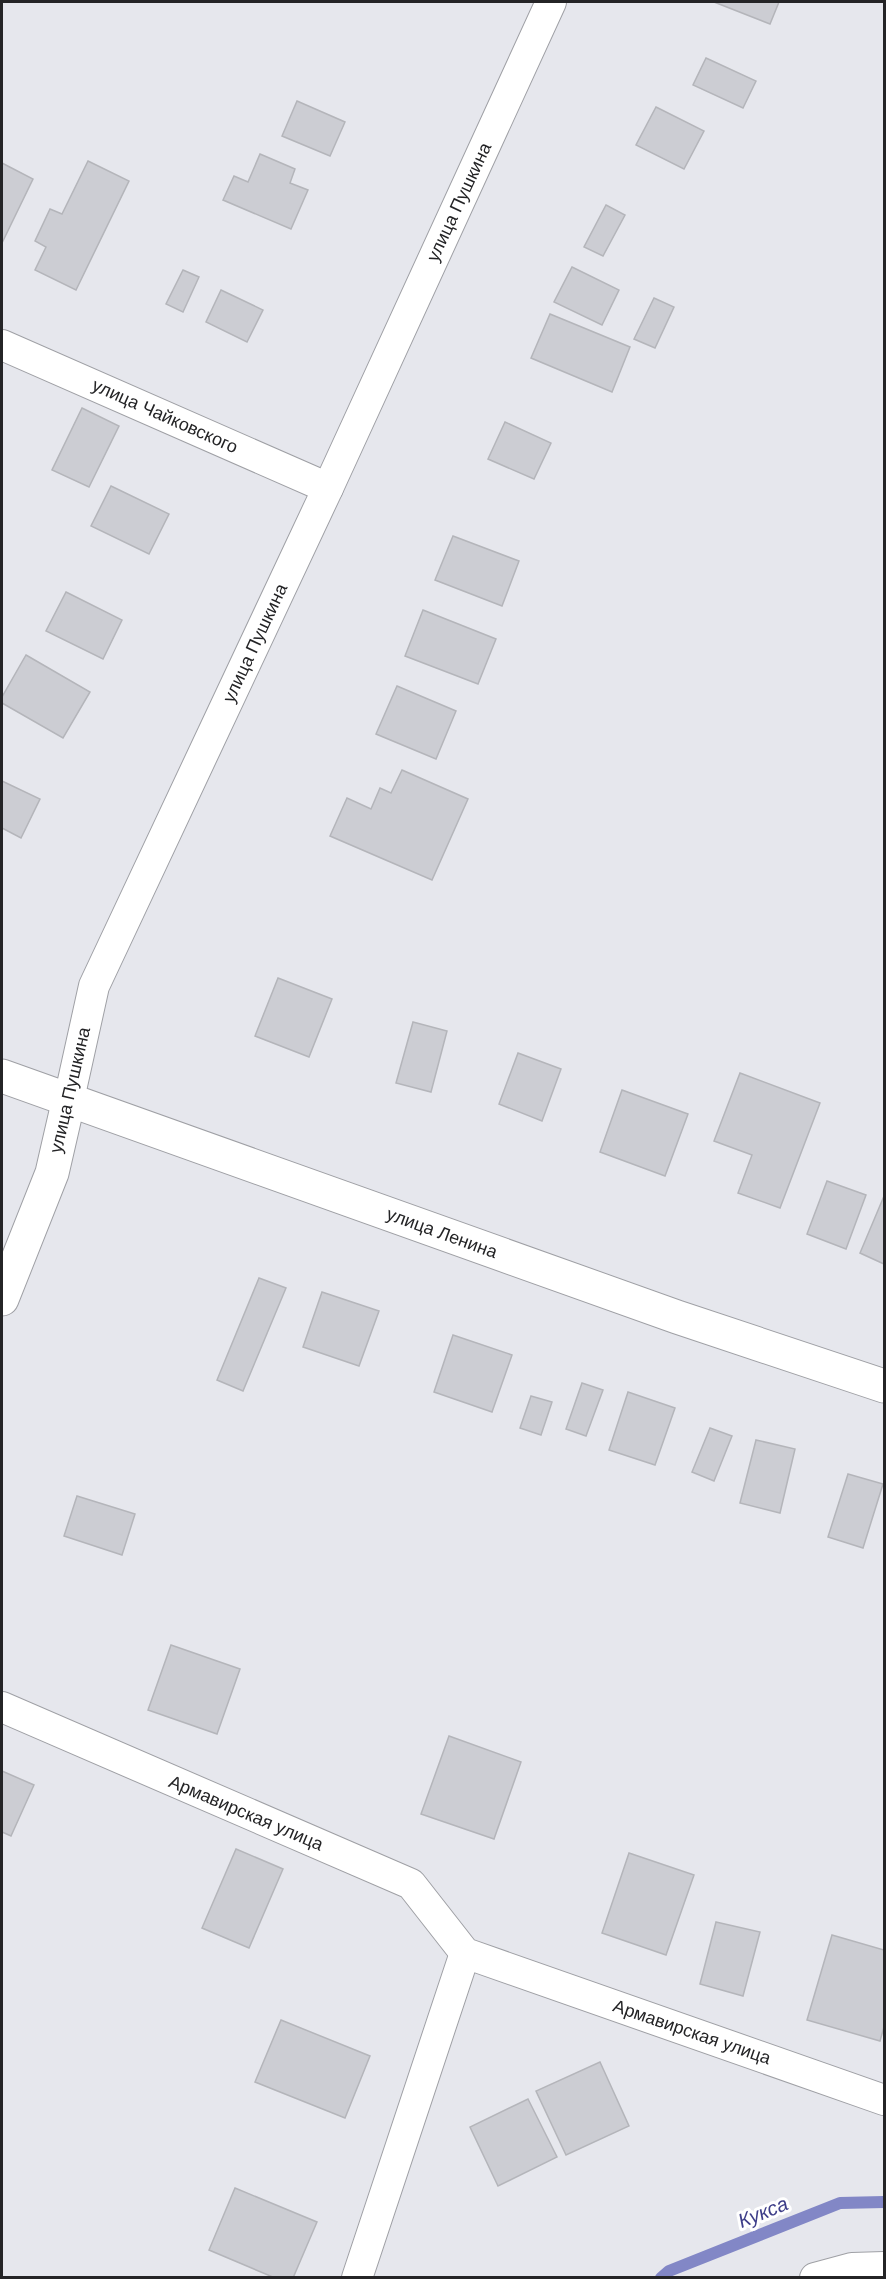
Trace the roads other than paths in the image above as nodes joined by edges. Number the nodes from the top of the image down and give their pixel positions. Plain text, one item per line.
1 (551, 2) edge
2 (2, 345) edge
3 (328, 488) junction
4 (2, 1076) edge
5 (69, 1099) junction
6 (2, 1299) edge
7 (885, 1386) edge
8 (2, 1707) edge
9 (465, 1953) junction
10 (885, 2100) edge
11 (885, 2267) edge
12 (357, 2277) edge
13 (815, 2277) edge

1 - 3 street, улица Пушкина
2 - 3 street, улица Чайковского
3 - 5 street, улица Пушкина
4 - 5 street, улица Ленина
5 - 6 street, улица Пушкина
5 - 7 street, улица Ленина
8 - 9 street, Армавирская улица
9 - 10 street, Армавирская улица
9 - 12 street
11 - 13 street

